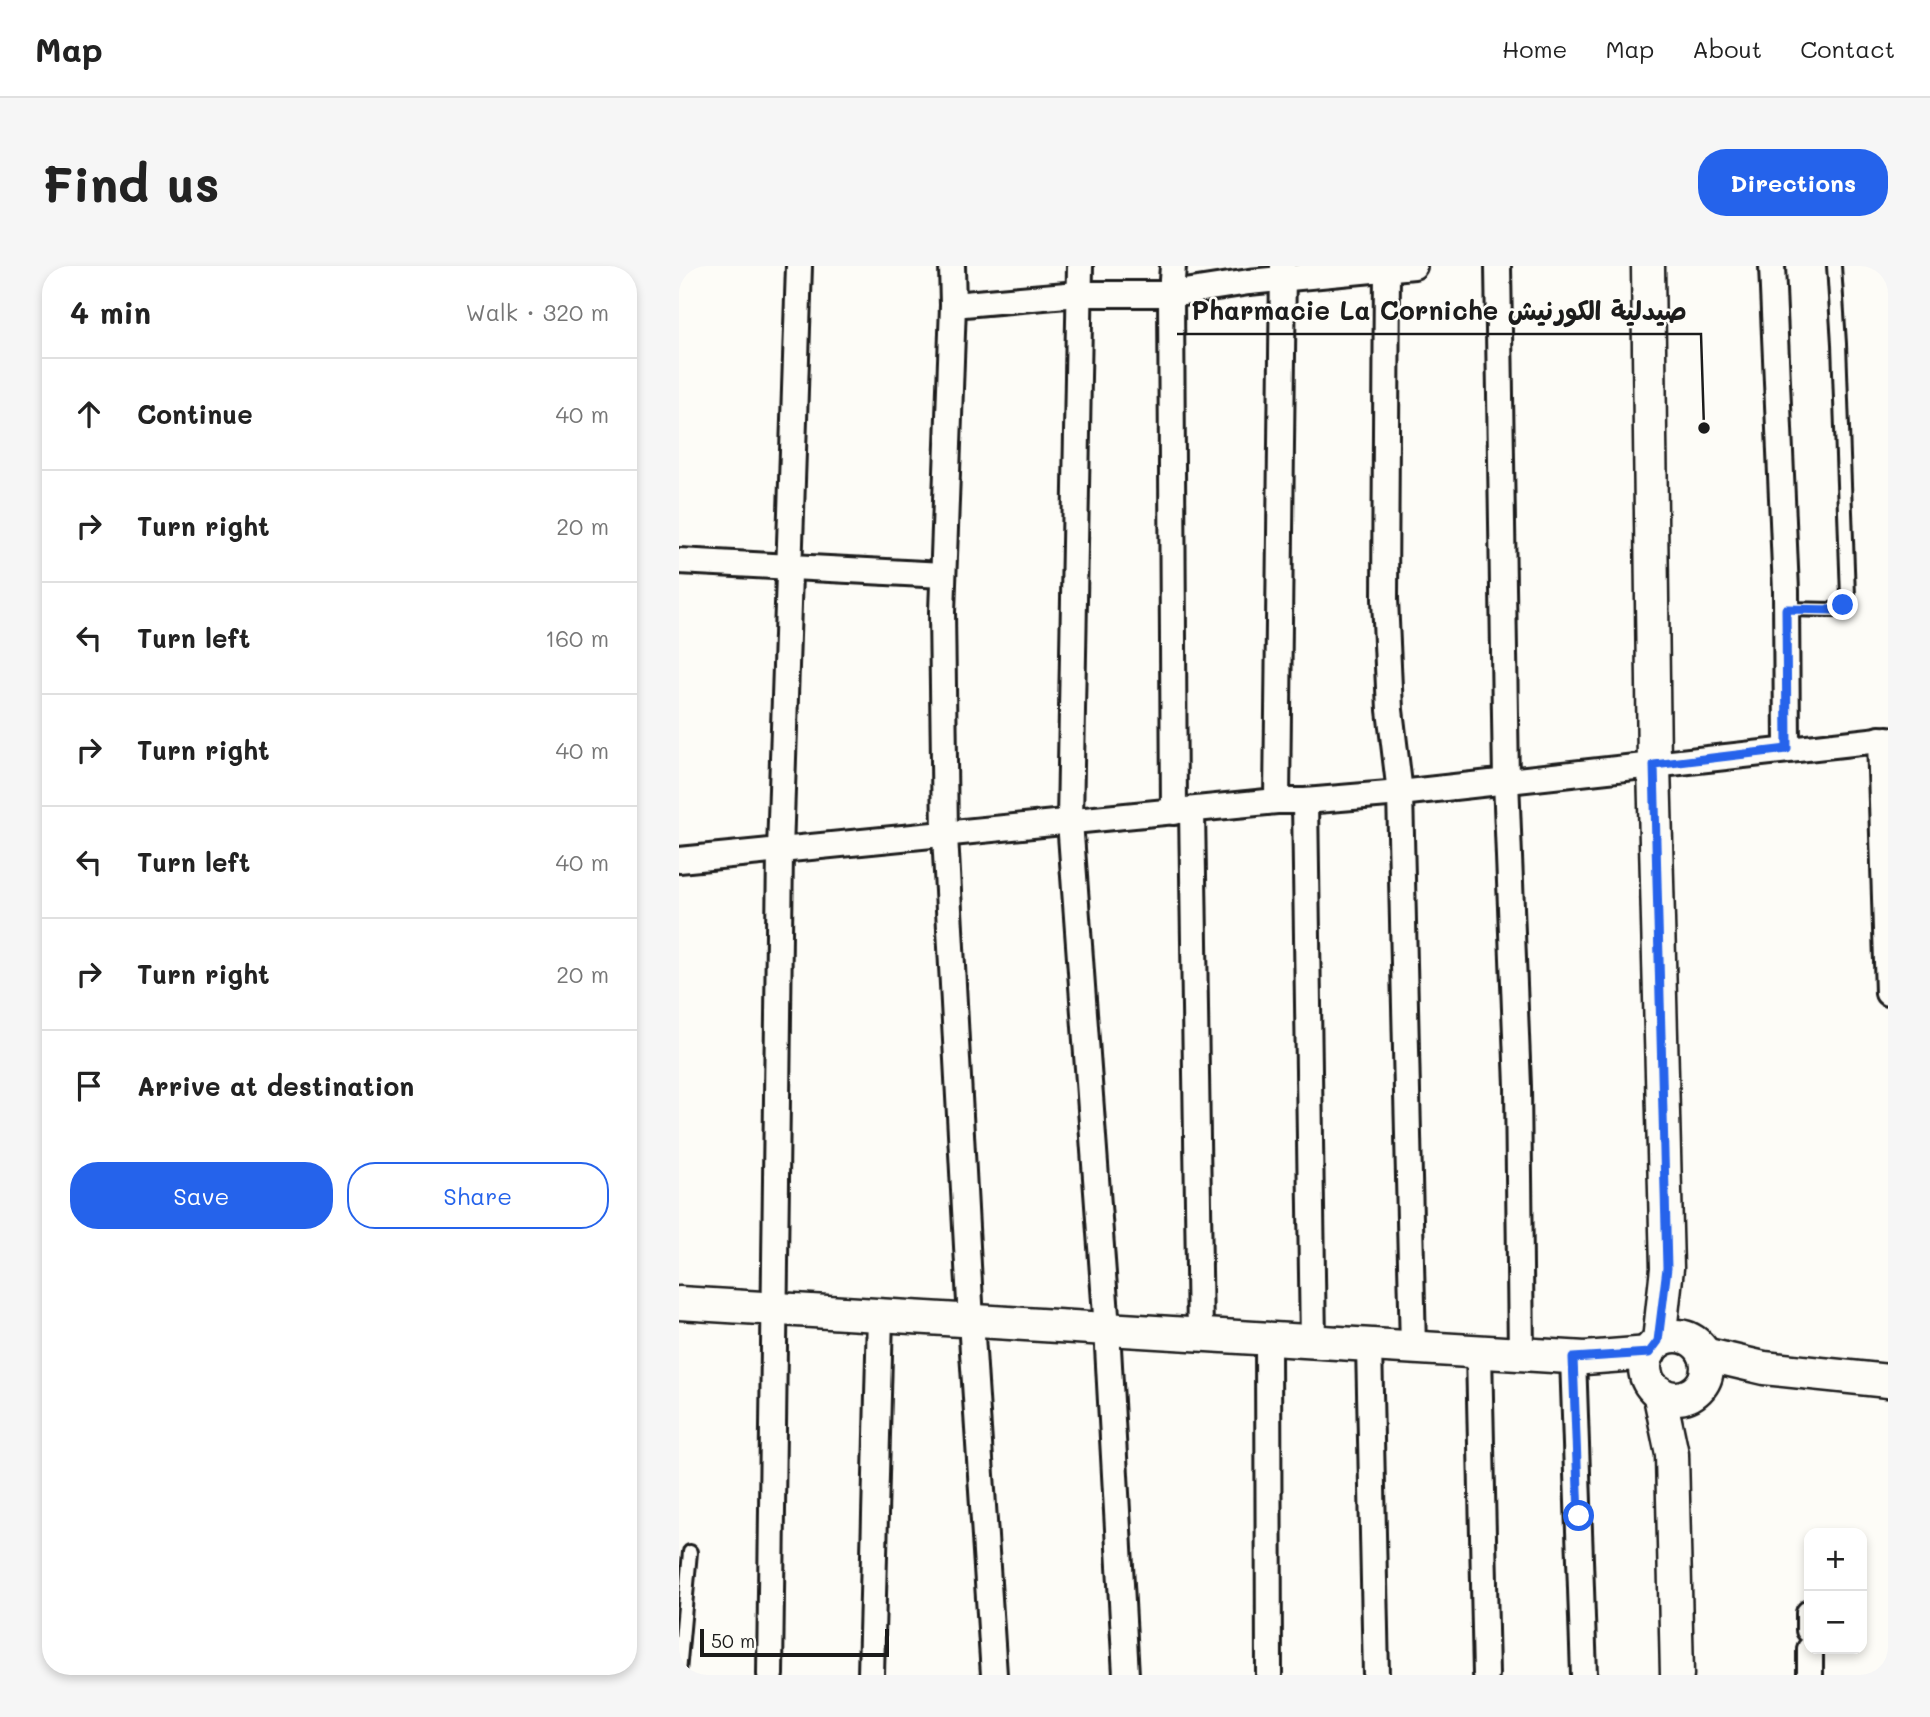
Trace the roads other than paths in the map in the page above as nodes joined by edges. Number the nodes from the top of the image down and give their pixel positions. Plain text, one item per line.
1 (799, 266) edge
2 (952, 266) edge
3 (1080, 266) edge
4 (1173, 266) edge
5 (1414, 266) edge
6 (1498, 266) edge
7 (1648, 266) edge
8 (1772, 266) edge
9 (1834, 266) edge
10 (1387, 268) edge
11 (1283, 273) edge
12 (1078, 294) junction
13 (1171, 294) junction
14 (953, 305) junction
15 (679, 561) edge
16 (788, 566) junction
17 (943, 575) junction
18 (1786, 609) junction
19 (1884, 739) edge
20 (1787, 749) junction
21 (1654, 765) junction
22 (1506, 780) junction
23 (1400, 793) junction
24 (1277, 801) junction
25 (1304, 801) junction
26 (1183, 811) junction
27 (1070, 821) junction
28 (945, 835) junction
29 (780, 851) junction
30 (679, 860) edge
31 (1888, 993) edge
32 (679, 1303) edge
33 (776, 1309) junction
34 (880, 1315) junction
35 (971, 1321) junction
36 (1107, 1329) junction
37 (1200, 1335) junction
38 (1268, 1339) junction
39 (1313, 1342) junction
40 (1369, 1345) junction
41 (1413, 1348) junction
42 (1479, 1352) junction
43 (1521, 1354) junction
44 (1579, 1358) junction
45 (1675, 1367) junction
46 (1888, 1381) edge
47 (689, 1552) dead end
48 (1810, 1654) edge
49 (679, 1672) edge
50 (770, 1675) edge
51 (871, 1675) edge
52 (994, 1675) edge
53 (1126, 1675) edge
54 (1269, 1675) edge
55 (1376, 1675) edge
56 (1486, 1675) edge
57 (1584, 1675) edge
58 (1677, 1675) edge
59 (1810, 1675) edge

1 - 16 street
2 - 14 street
3 - 12 street
4 - 13 street
5 - 10 street
6 - 22 street
7 - 21 street
8 - 18 street
9 - 18 lane
10 - 11 street
10 - 23 street
11 - 13 street
11 - 24 street
12 - 13 street
12 - 14 street
12 - 27 street
13 - 26 street
14 - 17 street
15 - 16 street
16 - 17 street
16 - 29 street
17 - 28 street
18 - 20 street
19 - 20 street
19 - 31 street
20 - 21 street
21 - 22 street
21 - 45 street
22 - 23 street
22 - 43 street
23 - 25 street
23 - 41 street
24 - 25 street
24 - 26 street
25 - 39 street
26 - 27 street
26 - 37 street
27 - 28 street
27 - 36 street
28 - 29 street
28 - 35 street
29 - 30 street
29 - 33 street
32 - 33 street
33 - 34 street
33 - 50 street
34 - 35 street
34 - 51 street
35 - 36 street
35 - 52 street
36 - 37 street
36 - 53 street
37 - 38 street
38 - 39 street
38 - 54 street
39 - 40 street
40 - 41 street
40 - 55 street
41 - 42 street
42 - 43 street
42 - 56 street
43 - 44 street
44 - 45 street
44 - 57 street
45 - 46 street
45 - 58 street
47 - 49 lane
48 - 59 street

